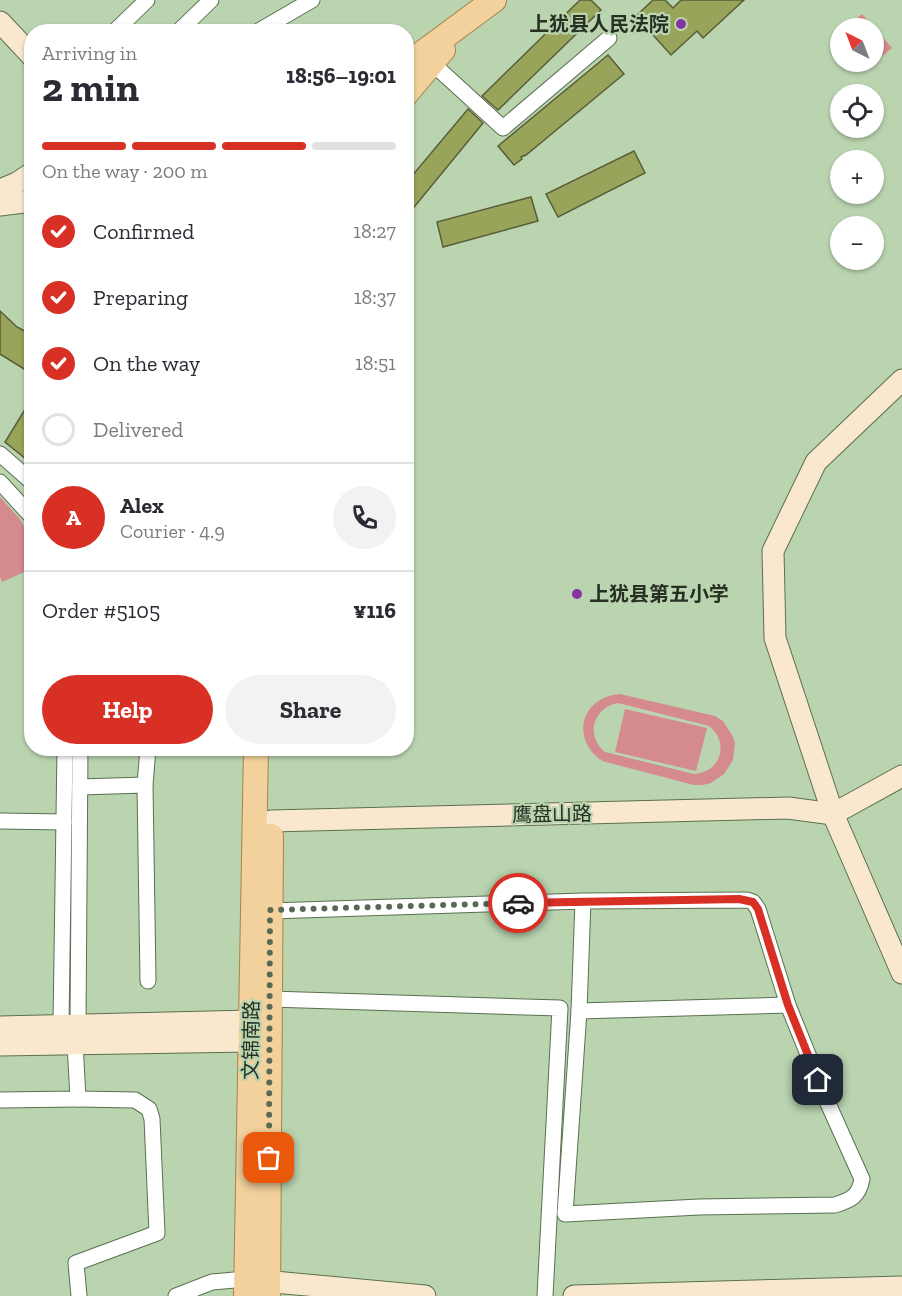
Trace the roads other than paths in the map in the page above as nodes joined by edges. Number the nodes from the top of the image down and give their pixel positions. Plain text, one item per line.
1 (147, 0) edge
2 (212, 0) edge
3 (312, 0) edge
4 (473, 0) edge
5 (494, 0) edge
6 (0, 22) edge
7 (122, 24) edge
8 (186, 24) edge
9 (271, 24) edge
10 (464, 24) junction
11 (609, 38) dead end
12 (414, 41) edge
13 (24, 48) edge
14 (414, 59) edge
15 (432, 63) junction
16 (414, 84) edge
17 (24, 178) edge
18 (0, 190) edge
19 (24, 202) edge
20 (0, 205) edge
21 (902, 380) edge
22 (0, 454) edge
23 (24, 475) edge
24 (0, 482) edge
25 (24, 508) edge
26 (65, 756) edge
27 (81, 756) edge
28 (147, 756) edge
29 (256, 756) edge
30 (272, 756) edge
31 (902, 776) edge
32 (145, 785) junction
33 (80, 788) junction
34 (833, 813) junction
35 (0, 821) edge
36 (271, 821) junction
37 (64, 822) junction
38 (583, 901) junction
39 (270, 910) junction
40 (902, 973) edge
41 (148, 981) dead end
42 (270, 999) junction
43 (788, 1005) junction
44 (579, 1011) junction
45 (0, 1027) edge
46 (251, 1031) junction
47 (71, 1033) junction
48 (0, 1045) edge
49 (78, 1099) junction
50 (0, 1100) edge
51 (902, 1287) edge
52 (257, 1288) edge
53 (392, 1295) edge
54 (79, 1296) edge
55 (176, 1296) edge
56 (425, 1296) edge
57 (545, 1296) edge
58 (574, 1296) edge

1 - 7 street
2 - 8 street
3 - 9 street
4 - 12 main road
5 - 10 main road
6 - 13 street
10 - 14 main road
10 - 15 main road
11 - 15 street
15 - 16 main road
17 - 18 street
19 - 20 street
21 - 34 street
22 - 23 street
24 - 25 street
26 - 37 street
27 - 33 street
28 - 32 street
29 - 46 main road, 文锦南路
30 - 36 main road, 文锦南路
31 - 34 street
32 - 33 street
32 - 41 street
33 - 47 street
34 - 36 street, 鹰盘山路
34 - 40 street
35 - 37 street
36 - 39 main road, 文锦南路
37 - 47 street
38 - 39 street
38 - 43 street
38 - 44 street
39 - 42 main road, 文锦南路
42 - 52 main road, 文锦南路
42 - 57 street
43 - 44 street
43 - 44 street
45 - 47 street
46 - 47 street
46 - 52 main road, 文锦南路
47 - 48 street
47 - 49 street
49 - 50 street
49 - 54 street
51 - 58 street
52 - 53 street
52 - 55 street
53 - 56 street

